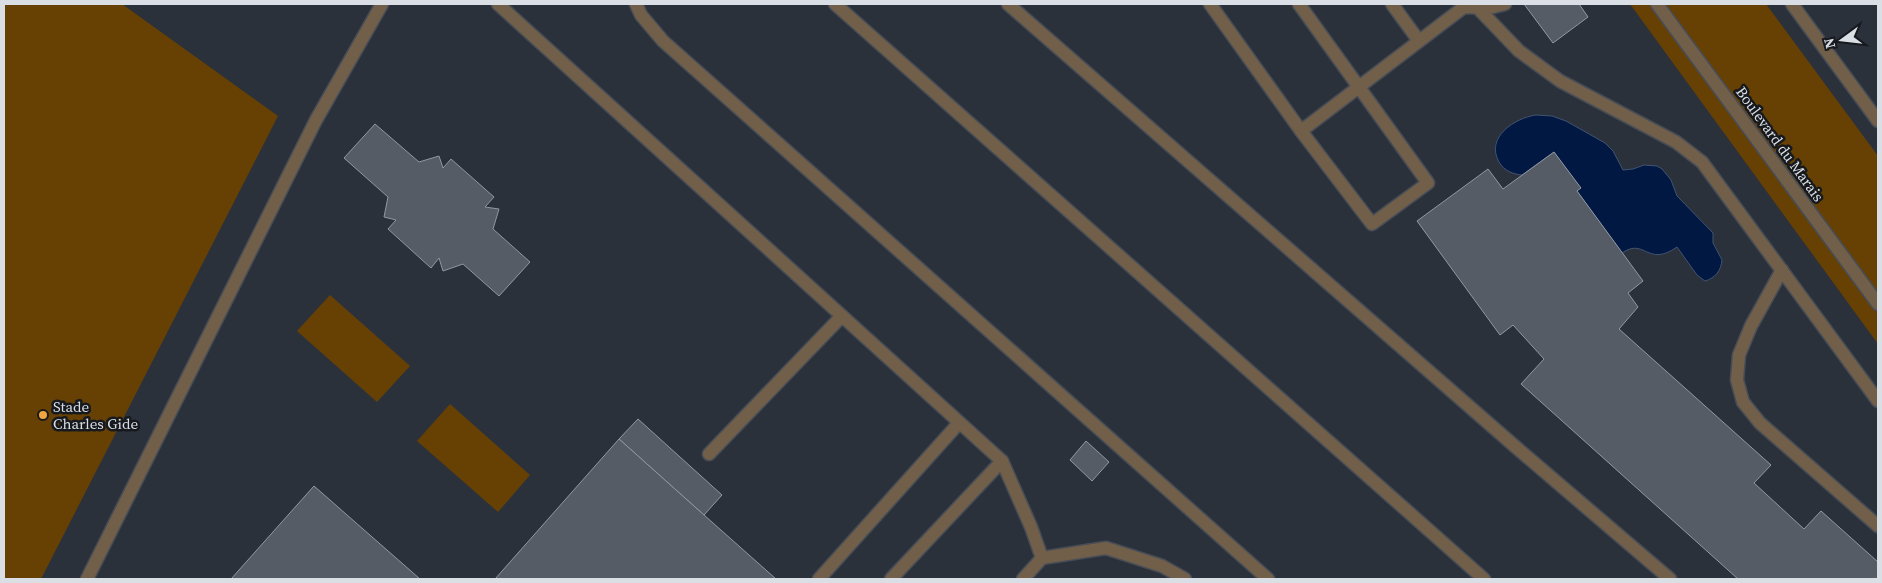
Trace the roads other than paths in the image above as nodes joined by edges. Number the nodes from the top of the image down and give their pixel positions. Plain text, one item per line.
1 (382, 4) edge
2 (498, 4) edge
3 (636, 4) edge
4 (835, 4) edge
5 (1008, 4) edge
6 (1210, 4) edge
7 (1299, 4) edge
8 (1392, 4) edge
9 (1505, 4) edge
10 (1656, 4) edge
11 (1792, 4) edge
12 (1469, 5) edge
13 (1419, 41) junction
14 (1359, 87) junction
15 (1878, 121) edge
16 (1301, 131) junction
17 (1782, 270) junction
18 (1878, 304) edge
19 (842, 316) junction
20 (1878, 401) edge
21 (959, 422) junction
22 (709, 454) dead end
23 (1002, 461) junction
24 (1878, 526) edge
25 (1042, 558) junction
26 (88, 579) edge
27 (819, 579) edge
28 (891, 579) edge
29 (1023, 579) edge
30 (1185, 579) edge
31 (1268, 579) edge
32 (1484, 579) edge
33 (1670, 579) edge

1 - 26 street
2 - 19 street
3 - 31 street
4 - 32 street
5 - 33 street
6 - 16 street
7 - 14 street
8 - 13 street
9 - 12 street
10 - 18 street, Boulevard du Marais
11 - 15 street
12 - 13 street
12 - 17 street
13 - 14 street
14 - 16 street
14 - 16 street
17 - 20 street
17 - 24 street
19 - 21 street
19 - 22 street
21 - 23 street
21 - 27 street
23 - 25 street
23 - 28 street
25 - 29 street
25 - 30 street

